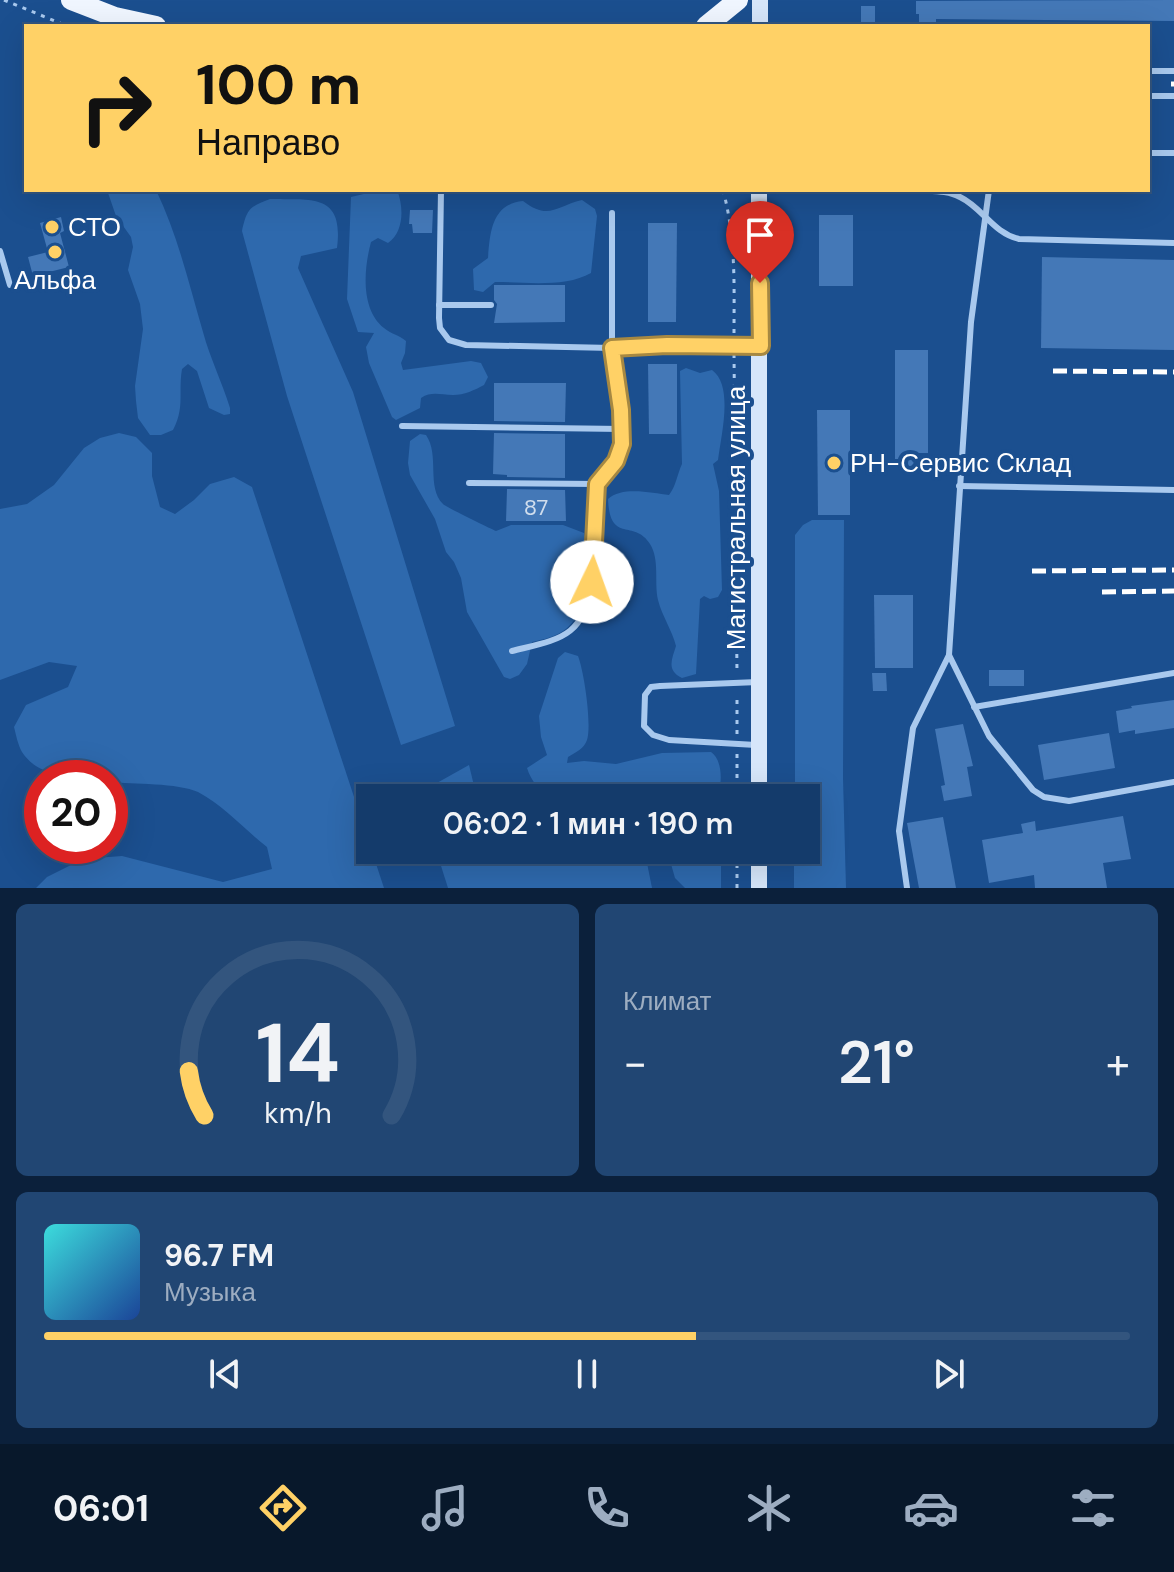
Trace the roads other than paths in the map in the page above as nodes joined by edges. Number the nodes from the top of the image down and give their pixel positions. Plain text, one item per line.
1 (71, 0) edge
2 (738, 0) edge
3 (760, 0) edge
4 (147, 24) edge
5 (708, 24) edge
6 (760, 24) edge
7 (1150, 71) edge
8 (1174, 71) edge
9 (1150, 96) edge
10 (1174, 96) edge
11 (1150, 153) edge
12 (1174, 153) edge
13 (441, 192) edge
14 (759, 192) edge
15 (934, 192) edge
16 (989, 192) edge
17 (612, 213) dead end
18 (985, 218) junction
19 (1174, 243) edge
20 (0, 251) edge
21 (10, 285) dead end
22 (439, 305) junction
23 (491, 305) dead end
24 (761, 346) junction
25 (612, 348) junction
26 (402, 426) dead end
27 (622, 429) junction
28 (469, 483) dead end
29 (597, 484) junction
30 (959, 486) junction
31 (1174, 490) edge
32 (512, 651) dead end
33 (949, 655) junction
34 (1174, 673) edge
35 (760, 682) junction
36 (974, 707) junction
37 (760, 745) junction
38 (1174, 782) edge
39 (759, 784) edge
40 (759, 864) edge
41 (759, 888) edge
42 (907, 888) edge

1 - 4 main road
2 - 5 main road
3 - 6 main road
7 - 8 lane
9 - 10 lane
11 - 12 lane
13 - 22 lane
14 - 24 main road, Магистральная улица
15 - 18 lane
16 - 18 lane
17 - 25 lane
18 - 19 lane
18 - 30 lane
20 - 21 lane
22 - 23 lane
22 - 25 lane
24 - 25 lane
24 - 35 main road, Магистральная улица
25 - 27 lane
26 - 27 lane
27 - 29 lane
28 - 29 lane
29 - 32 lane
30 - 31 lane
30 - 33 lane
33 - 36 lane
33 - 42 lane
34 - 36 lane
35 - 37 main road, Магистральная улица
35 - 37 lane
36 - 38 lane
37 - 39 main road, Магистральная улица
40 - 41 main road

